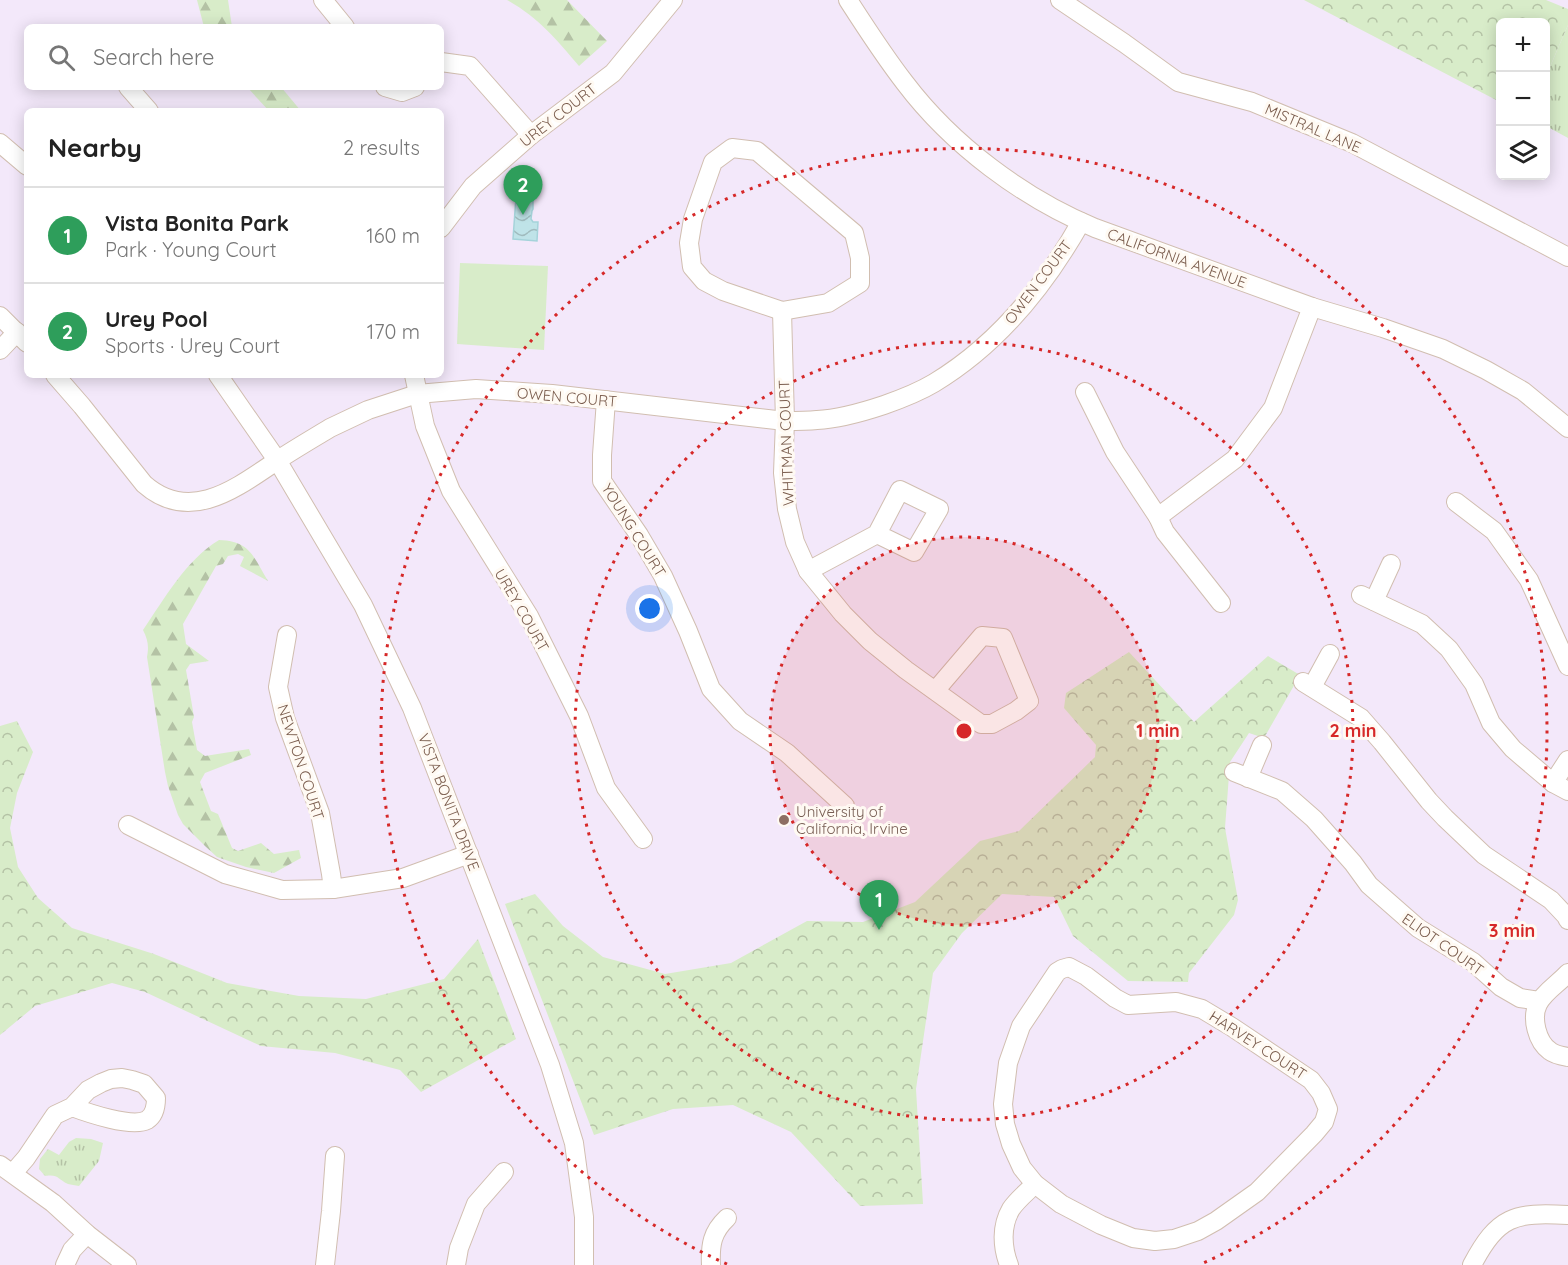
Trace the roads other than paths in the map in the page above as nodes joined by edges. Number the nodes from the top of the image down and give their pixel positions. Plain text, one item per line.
1 (323, 0) edge
2 (674, 0) edge
3 (848, 0) edge
4 (1060, 0) edge
5 (343, 24) edge
6 (444, 65) edge
7 (131, 90) edge
8 (146, 108) edge
9 (531, 135) junction
10 (0, 143) edge
11 (24, 163) edge
12 (1081, 222) junction
13 (444, 224) edge
14 (1568, 257) edge
15 (1312, 307) junction
16 (782, 311) junction
17 (0, 316) edge
18 (22, 337) edge
19 (0, 350) edge
20 (58, 378) edge
21 (220, 378) edge
22 (414, 378) edge
23 (1086, 392) dead end
24 (417, 394) junction
25 (606, 400) junction
26 (785, 421) junction
27 (1568, 428) edge
28 (278, 460) junction
29 (1456, 502) dead end
30 (1158, 517) junction
31 (877, 534) dead end
32 (1391, 564) dead end
33 (808, 571) junction
34 (1221, 603) dead end
35 (287, 634) dead end
36 (1330, 654) dead end
37 (1568, 666) edge
38 (935, 691) junction
39 (1262, 745) dead end
40 (1568, 760) edge
41 (1561, 787) edge
42 (845, 806) dead end
43 (128, 825) dead end
44 (643, 839) dead end
45 (469, 854) junction
46 (333, 889) junction
47 (1568, 920) edge
48 (1568, 973) edge
49 (1539, 1002) junction
50 (1568, 1057) edge
51 (72, 1107) dead end
52 (335, 1156) dead end
53 (7, 1169) edge
54 (504, 1172) dead end
55 (1035, 1184) junction
56 (1568, 1215) edge
57 (727, 1218) dead end
58 (87, 1234) junction
59 (65, 1265) edge
60 (127, 1265) edge
61 (326, 1265) edge
62 (456, 1265) edge
63 (584, 1265) edge
64 (711, 1265) edge
65 (1009, 1265) edge
66 (1472, 1265) edge

1 - 5 street
2 - 9 street, UREY COURT
3 - 12 street, CALIFORNIA AVENUE
4 - 14 street, MISTRAL LANE
6 - 9 street
7 - 8 street
9 - 13 street, UREY COURT
10 - 11 street
12 - 15 street, CALIFORNIA AVENUE
12 - 26 street, OWEN COURT
15 - 27 street, CALIFORNIA AVENUE
15 - 30 street
16 - 16 street
16 - 26 street, WHITMAN COURT
17 - 18 street
18 - 19 street
20 - 28 street, OWEN COURT
21 - 28 street, VISTA BONITA DRIVE
22 - 24 street, UREY COURT
23 - 30 street
24 - 25 street, OWEN COURT
24 - 28 street, OWEN COURT
24 - 44 street, UREY COURT
25 - 26 street, OWEN COURT
25 - 42 street, YOUNG COURT
26 - 33 street, WHITMAN COURT
28 - 45 street, VISTA BONITA DRIVE
29 - 37 street
30 - 34 street
31 - 33 street
32 - 41 street
33 - 38 street, WHITMAN COURT
35 - 46 street, NEWTON COURT
36 - 47 street
38 - 38 street, WHITMAN COURT
39 - 49 street, ELIOT COURT
40 - 41 street
43 - 46 street
45 - 46 street
45 - 63 street, VISTA BONITA DRIVE
48 - 49 street
49 - 50 street
51 - 53 street
52 - 61 street
53 - 58 street
54 - 62 street
55 - 55 street, HARVEY COURT
55 - 65 street
56 - 66 street
57 - 64 street
58 - 59 street
58 - 60 street

